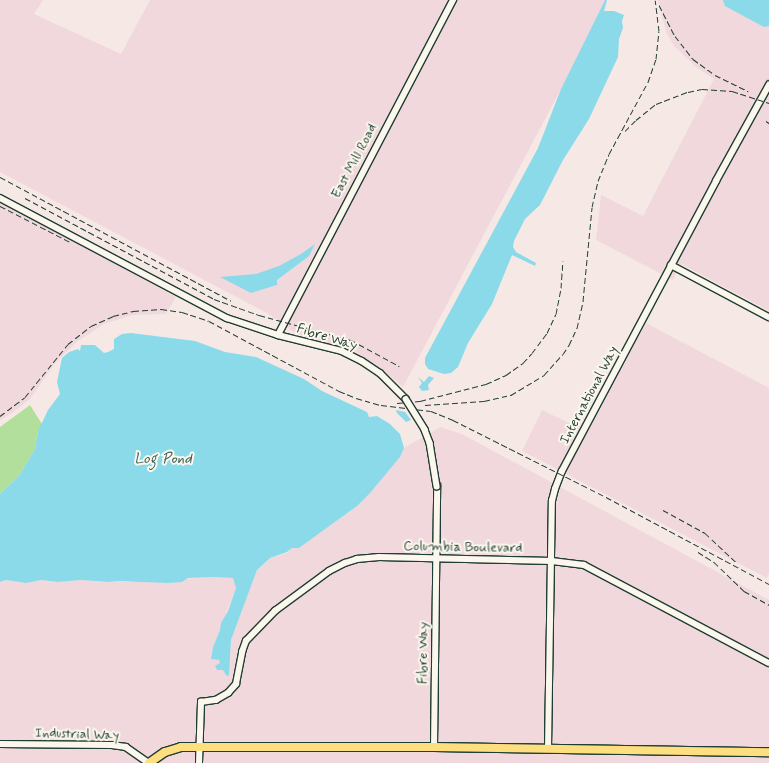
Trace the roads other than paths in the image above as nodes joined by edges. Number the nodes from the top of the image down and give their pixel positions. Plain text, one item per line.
1 (453, 0) edge
2 (769, 85) edge
3 (0, 198) edge
4 (671, 265) junction
5 (769, 317) edge
6 (278, 334) junction
7 (436, 558) junction
8 (552, 561) junction
9 (769, 663) edge
10 (0, 744) edge
11 (200, 747) junction
12 (434, 747) junction
13 (548, 748) junction
14 (769, 752) edge
15 (149, 763) edge
16 (199, 763) edge

1 - 6 street, East Mill Road
2 - 4 street, International Way
3 - 6 street, Fibre Way
4 - 5 street
4 - 8 street, International Way
6 - 7 street, Fibre Way, bridge
7 - 8 street, Columbia Boulevard
7 - 11 street, Columbia Boulevard
7 - 12 street, Fibre Way
8 - 9 street, Columbia Boulevard
8 - 13 street, International Way
10 - 15 street, Industrial Way
11 - 12 highway
11 - 15 highway
11 - 16 street
12 - 13 highway
13 - 14 highway

